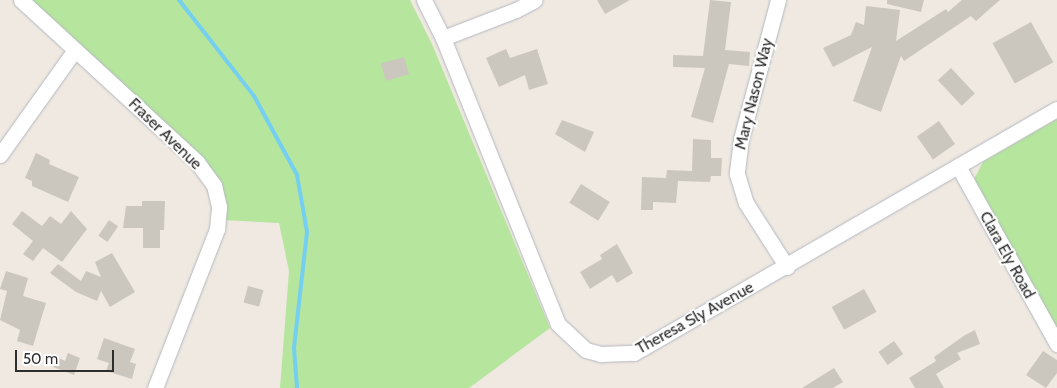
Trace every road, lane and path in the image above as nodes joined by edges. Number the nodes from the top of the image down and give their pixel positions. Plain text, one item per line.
1 (21, 0) edge
2 (424, 0) edge
3 (535, 0) edge
4 (778, 0) edge
5 (443, 38) junction
6 (75, 50) junction
7 (1057, 108) edge
8 (0, 155) edge
9 (958, 166) junction
10 (787, 266) junction
11 (1057, 344) edge
12 (155, 388) edge

1 - 6 street, Fraser Avenue
2 - 5 street, Theresa Sly Avenue
3 - 5 street
4 - 10 street, Mary Nason Way
5 - 10 street, Theresa Sly Avenue
6 - 8 street
6 - 12 street, Fraser Avenue
7 - 9 street, Theresa Sly Avenue
9 - 10 street, Theresa Sly Avenue
9 - 11 street, Clara Ely Road

